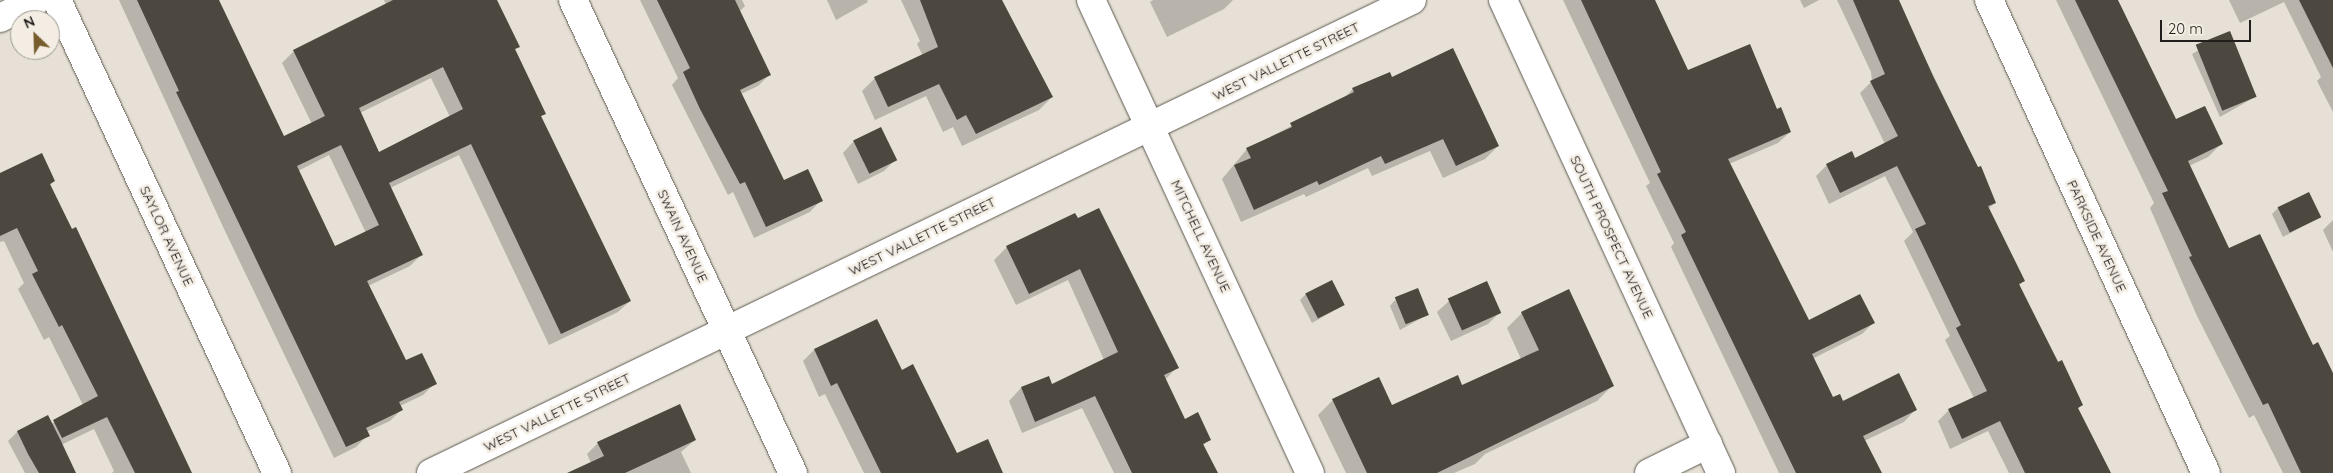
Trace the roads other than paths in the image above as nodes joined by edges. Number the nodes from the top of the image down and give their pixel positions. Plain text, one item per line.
1 (37, 0) edge
2 (57, 0) edge
3 (573, 0) edge
4 (1091, 0) edge
5 (1412, 0) edge
6 (1503, 0) edge
7 (1989, 0) edge
8 (0, 18) edge
9 (1150, 126) junction
10 (727, 330) junction
11 (1708, 444) junction
12 (277, 473) edge
13 (432, 473) edge
14 (793, 473) edge
15 (1310, 473) edge
16 (1649, 473) edge
17 (1722, 473) edge
18 (2206, 473) edge

1 - 8 street
2 - 12 street, SAYLOR AVENUE
3 - 10 street, SWAIN AVENUE
4 - 9 street, MITCHELL AVENUE
5 - 9 street, WEST VALLETTE STREET
6 - 11 street, SOUTH PROSPECT AVENUE
7 - 18 street, PARKSIDE AVENUE
9 - 10 street, WEST VALLETTE STREET
9 - 15 street, MITCHELL AVENUE
10 - 13 street, WEST VALLETTE STREET
10 - 14 street, SWAIN AVENUE
11 - 16 street
11 - 17 street, SOUTH PROSPECT AVENUE

